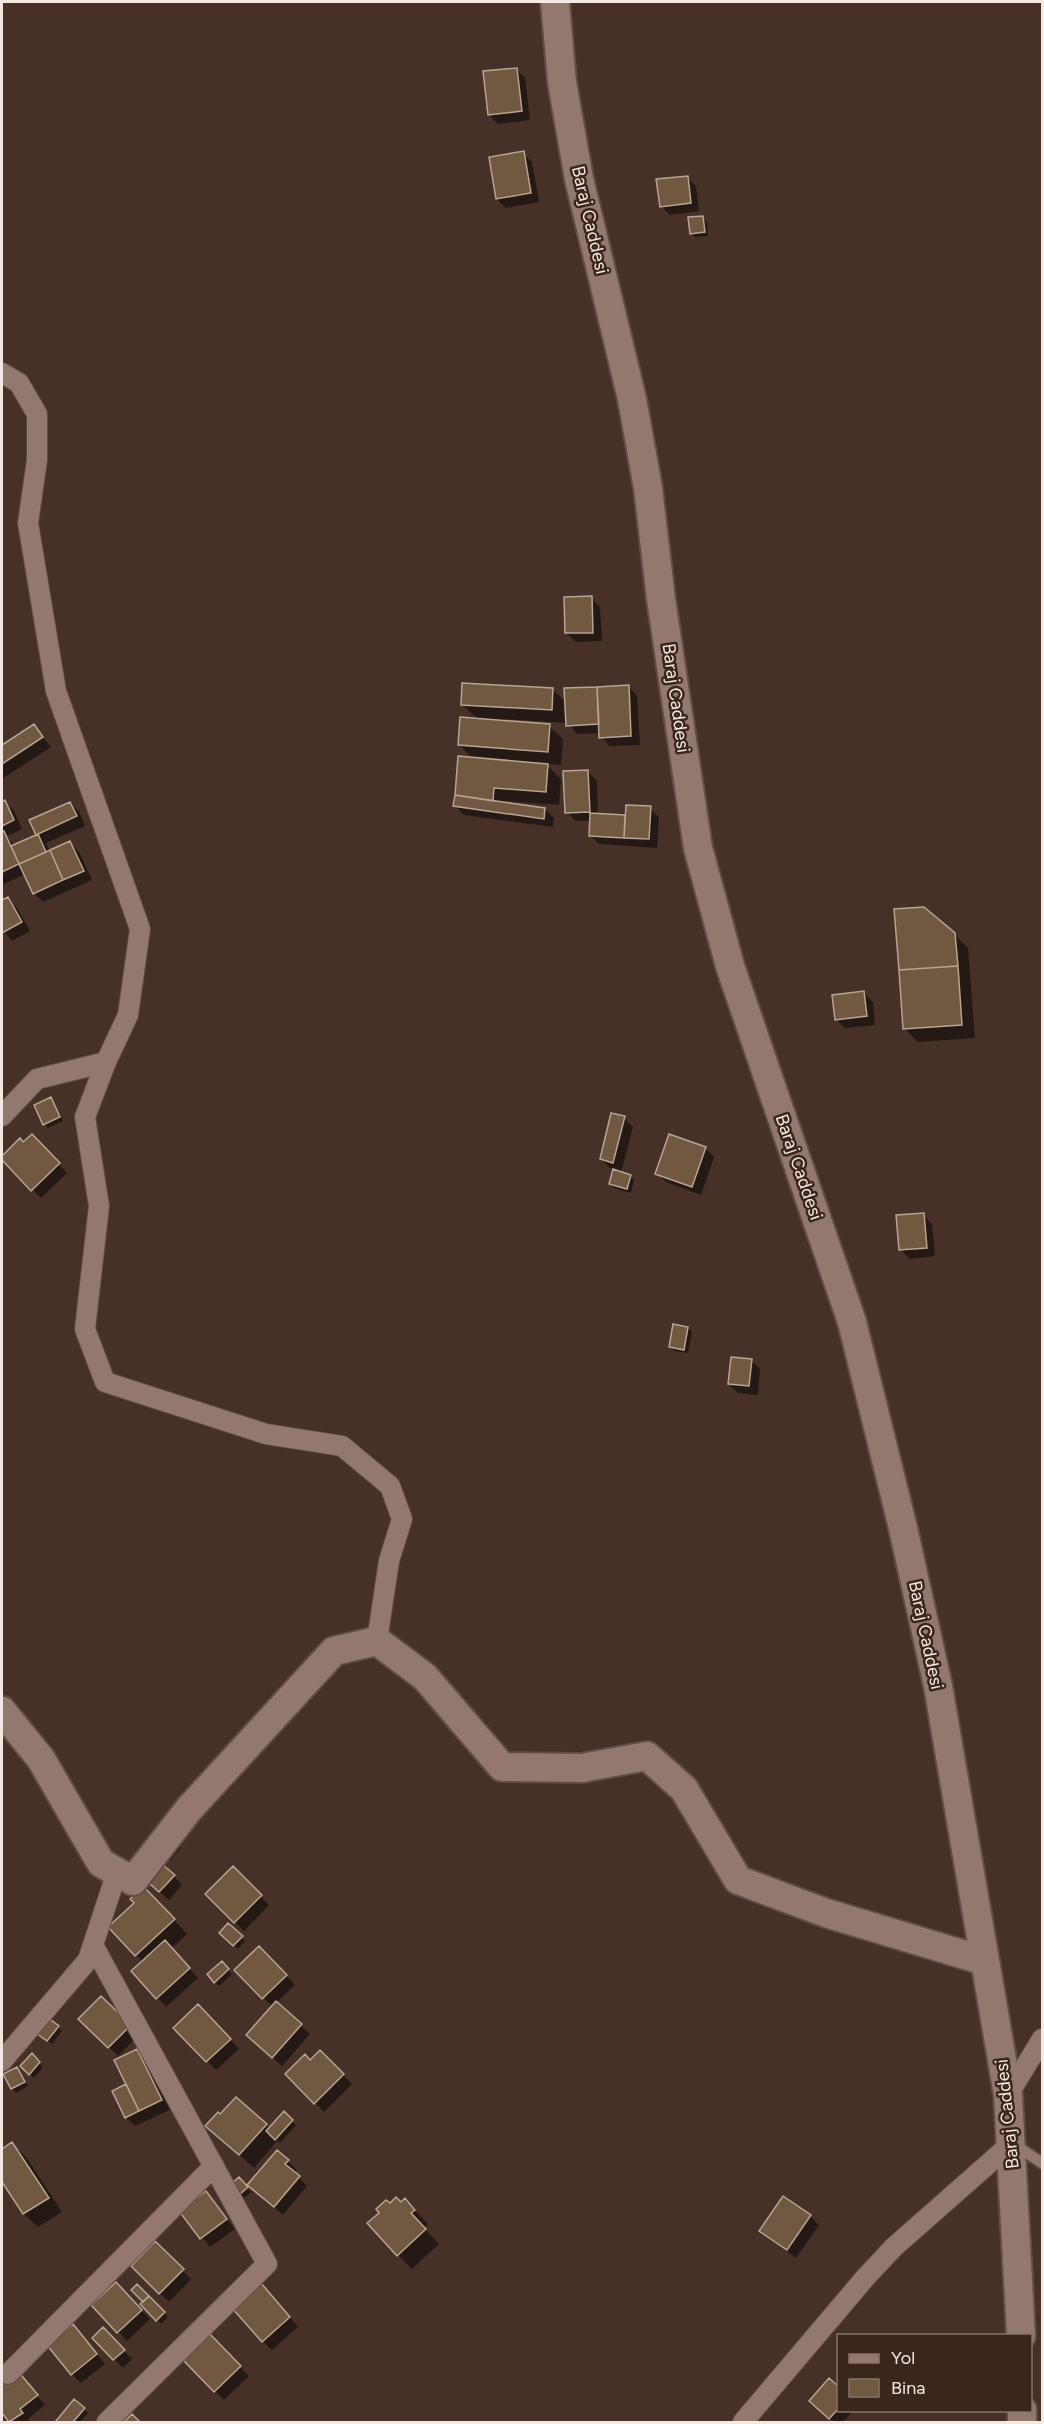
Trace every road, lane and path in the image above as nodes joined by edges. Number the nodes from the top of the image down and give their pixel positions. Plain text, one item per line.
1 (555, 2) edge
2 (2, 373) edge
3 (106, 1062) junction
4 (2, 1116) edge
5 (377, 1641) junction
6 (2, 1711) edge
7 (117, 1872) junction
8 (93, 1945) junction
9 (984, 1961) junction
10 (1042, 2039) edge
11 (2, 2061) edge
12 (1008, 2095) junction
13 (1012, 2143) junction
14 (1042, 2163) edge
15 (214, 2166) junction
16 (1021, 2334) edge
17 (8, 2374) dead end
18 (107, 2422) edge
19 (743, 2422) edge

1 - 9 main road, Baraj Caddesi
2 - 3 street
3 - 4 street
3 - 5 street
5 - 7 main road
5 - 9 main road
6 - 7 main road
7 - 8 street
8 - 11 street
8 - 15 street
9 - 12 main road, Baraj Caddesi
10 - 12 street
12 - 13 main road, Baraj Caddesi
13 - 14 lane
13 - 16 main road, Baraj Caddesi
13 - 19 street
15 - 17 street
15 - 18 street

